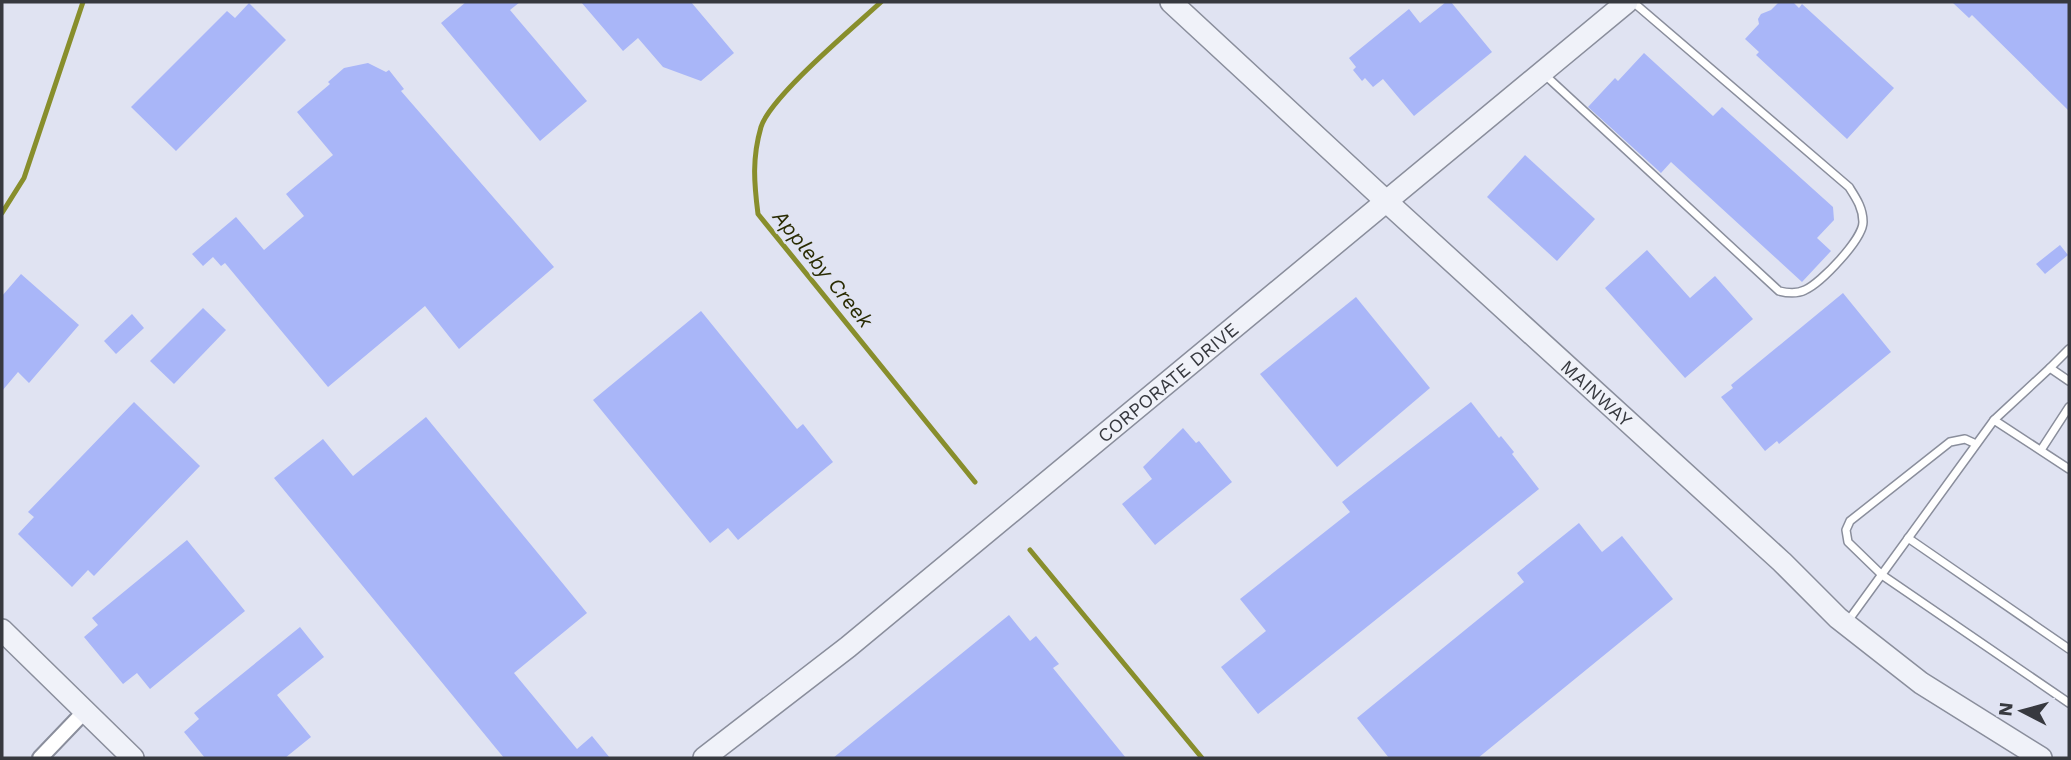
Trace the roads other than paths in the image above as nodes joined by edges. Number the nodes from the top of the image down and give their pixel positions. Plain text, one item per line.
1 (1171, 2) edge
2 (1627, 2) edge
3 (1633, 2) edge
4 (1542, 72) junction
5 (1387, 202) junction
6 (2069, 349) edge
7 (2050, 368) junction
8 (2069, 381) edge
9 (2069, 407) edge
10 (1994, 419) junction
11 (1976, 444) junction
12 (2041, 450) junction
13 (2069, 469) edge
14 (1908, 538) junction
15 (1882, 575) junction
16 (1846, 624) junction
17 (2, 630) edge
18 (2069, 649) edge
19 (2069, 703) edge
20 (85, 711) junction
21 (40, 758) edge
22 (133, 758) edge
23 (704, 758) edge
24 (2040, 758) edge

1 - 5 street, MAINWAY
2 - 4 street, CORPORATE DRIVE
3 - 4 lane
4 - 5 street, CORPORATE DRIVE
5 - 16 street, MAINWAY
5 - 23 street, CORPORATE DRIVE
6 - 7 lane
7 - 8 lane
7 - 10 lane
9 - 12 lane
10 - 11 lane
10 - 12 lane
11 - 14 lane
11 - 15 lane
12 - 13 lane
14 - 15 lane
14 - 18 lane
15 - 16 lane
15 - 19 lane
16 - 24 street, MAINWAY
17 - 20 street
20 - 21 street
20 - 22 street

